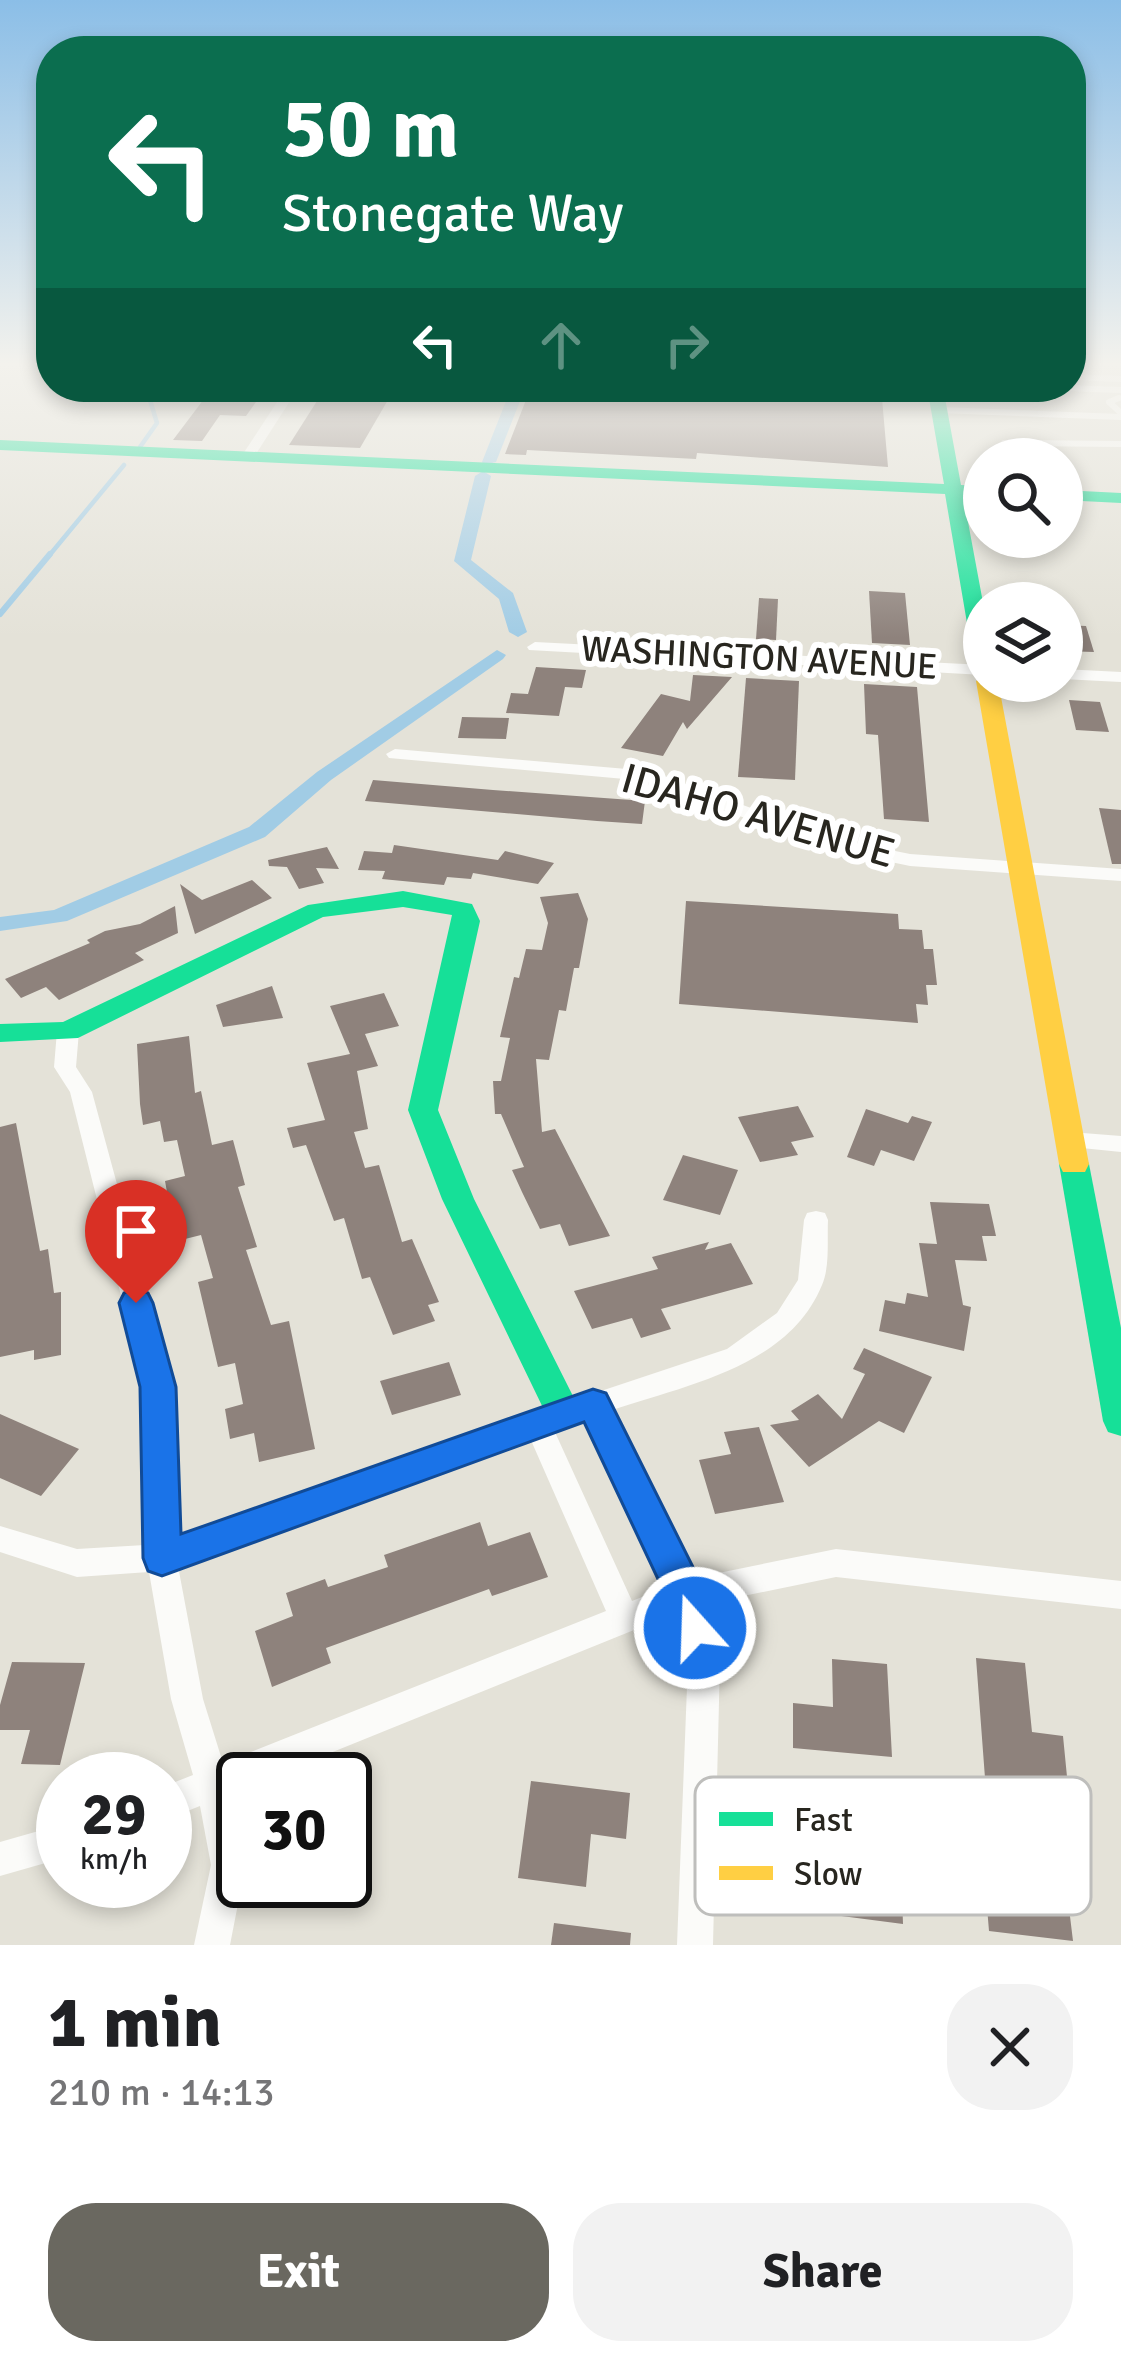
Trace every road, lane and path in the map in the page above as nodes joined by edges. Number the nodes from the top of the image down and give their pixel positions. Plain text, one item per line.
1 (242, 457) edge
2 (247, 457) joint
3 (948, 457) edge
4 (954, 490) junction
5 (963, 490) edge
6 (1083, 496) edge
7 (1121, 498) edge
8 (970, 582) edge
9 (535, 646) dead end
10 (963, 666) edge
11 (1083, 675) edge
12 (1121, 677) edge
13 (991, 702) edge
14 (395, 754) dead end
15 (1021, 869) junction
16 (1121, 875) edge
17 (68, 1031) junction
18 (0, 1034) edge
19 (1070, 1140) junction
20 (1121, 1144) edge
21 (816, 1220) dead end
22 (567, 1413) junction
23 (1121, 1421) edge
24 (0, 1539) edge
25 (162, 1558) junction
26 (686, 1594) junction
27 (1121, 1594) edge
28 (625, 1619) junction
29 (700, 1777) edge
30 (214, 1784) junction
31 (192, 1793) edge
32 (36, 1848) edge
33 (0, 1859) edge
34 (696, 1915) edge
35 (212, 1945) edge
36 (695, 1945) edge

1 - 2 street
2 - 4 street
3 - 4 street
4 - 5 street
4 - 8 street
6 - 7 street
9 - 10 street, WASHINGTON AVENUE
11 - 12 street
13 - 15 street
14 - 15 street, IDAHO AVENUE
15 - 16 street, IDAHO AVENUE
15 - 19 street
17 - 18 street
17 - 22 street
17 - 25 street
19 - 20 street
19 - 23 street
21 - 22 street
22 - 25 street
22 - 26 street
22 - 28 street
24 - 25 street
25 - 30 street
26 - 27 street
26 - 28 street
26 - 29 street
28 - 30 street
30 - 31 street
30 - 35 street
32 - 33 street
34 - 36 street

